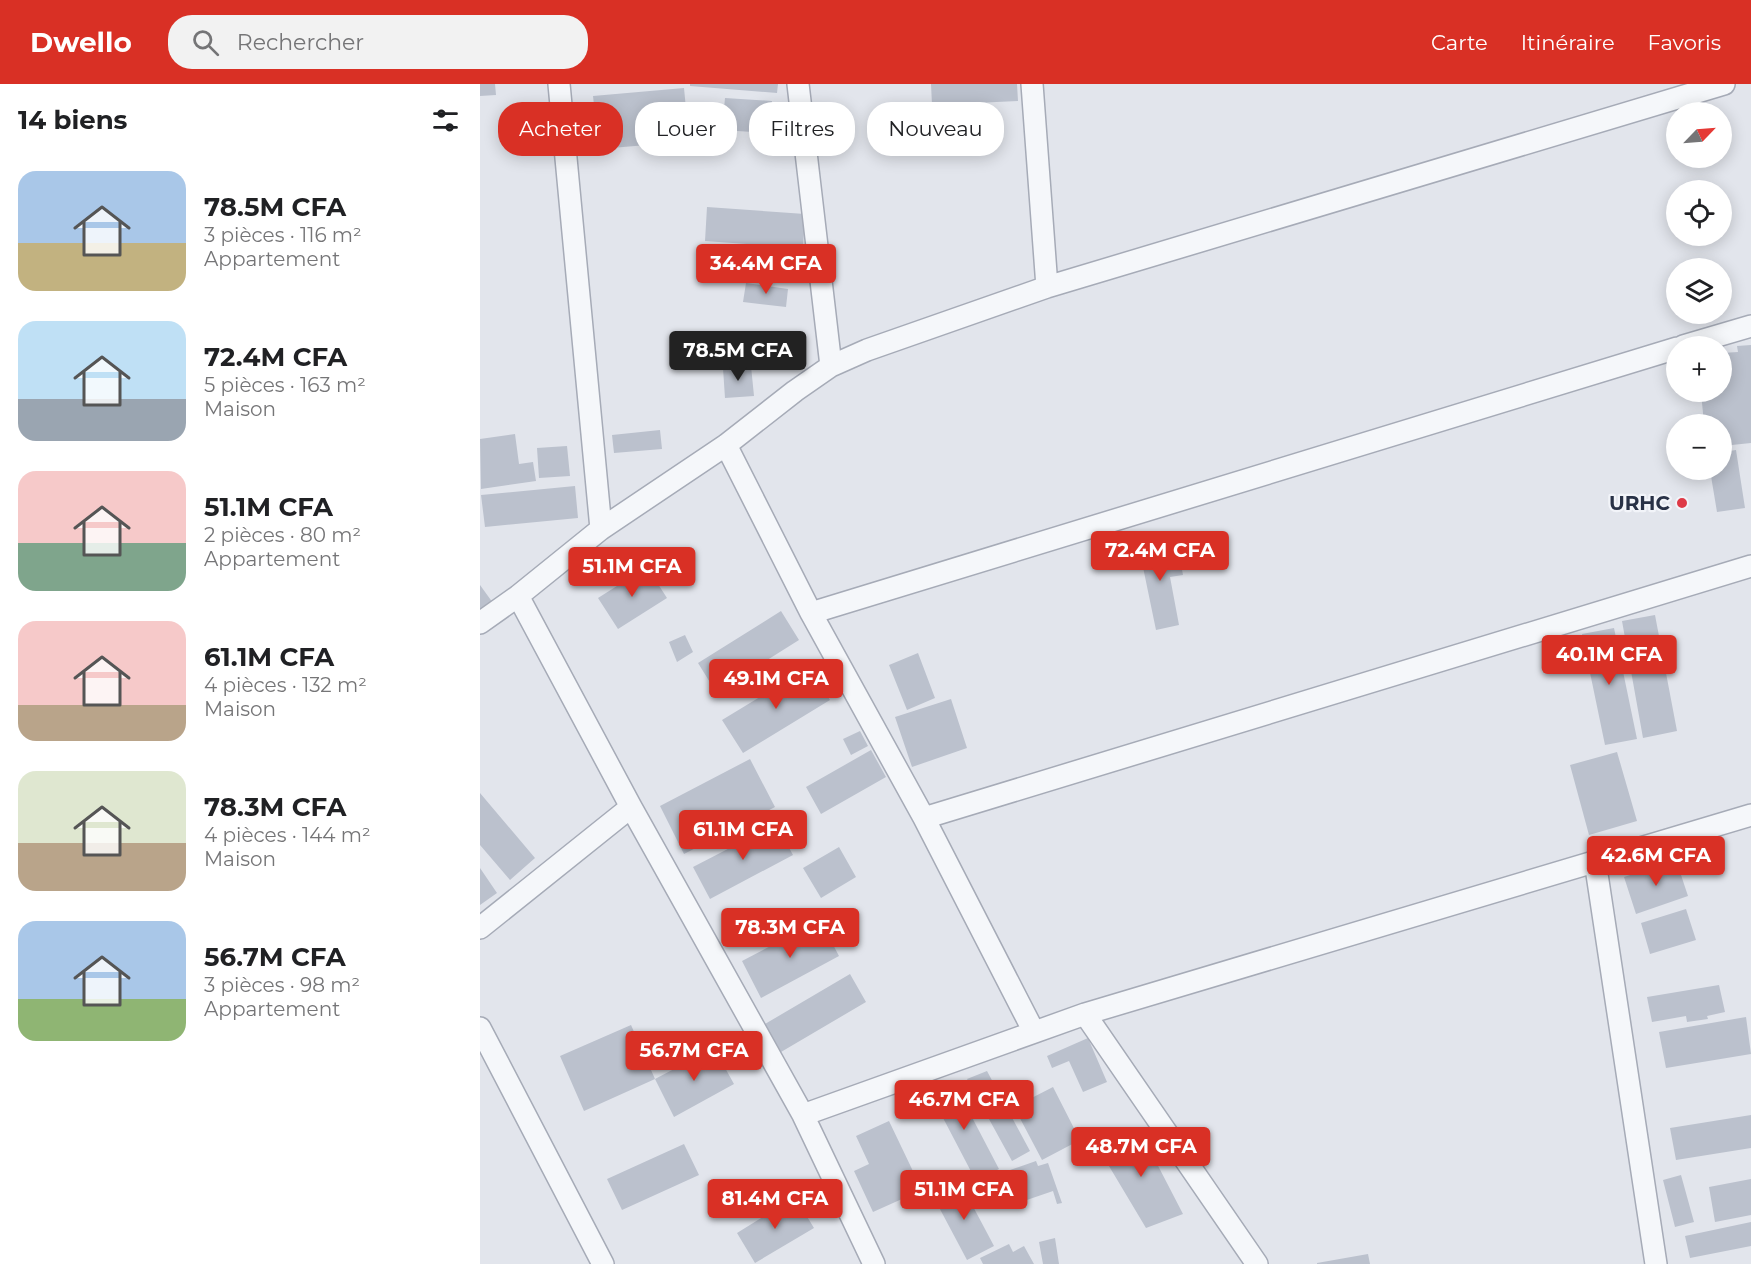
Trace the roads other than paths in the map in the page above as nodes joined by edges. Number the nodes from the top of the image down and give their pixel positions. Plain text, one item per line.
1 (559, 84) edge
2 (798, 84) edge
3 (1032, 84) edge
4 (1724, 84) edge
5 (1047, 287) junction
6 (1751, 326) edge
7 (1717, 336) edge
8 (1666, 351) edge
9 (831, 366) junction
10 (726, 445) junction
11 (602, 529) junction
12 (1751, 566) edge
13 (518, 596) junction
14 (811, 613) junction
15 (480, 623) edge
16 (631, 807) junction
17 (1751, 815) edge
18 (924, 818) junction
19 (1595, 861) junction
20 (480, 928) edge
21 (1085, 1014) junction
22 (480, 1028) edge
23 (1034, 1032) junction
24 (803, 1115) junction
25 (603, 1264) edge
26 (874, 1264) edge
27 (1257, 1264) edge
28 (1656, 1264) edge

1 - 11 street
2 - 9 street
3 - 5 street
4 - 5 street
5 - 9 street
6 - 7 street
8 - 14 street
9 - 10 street
10 - 11 street
10 - 14 street
11 - 13 street
12 - 18 street
13 - 15 street
13 - 16 street
14 - 18 street
16 - 20 street
16 - 24 street
17 - 19 street
18 - 23 street
19 - 21 street
19 - 28 street
21 - 23 street
21 - 27 street
22 - 25 street
23 - 24 street
24 - 26 street

